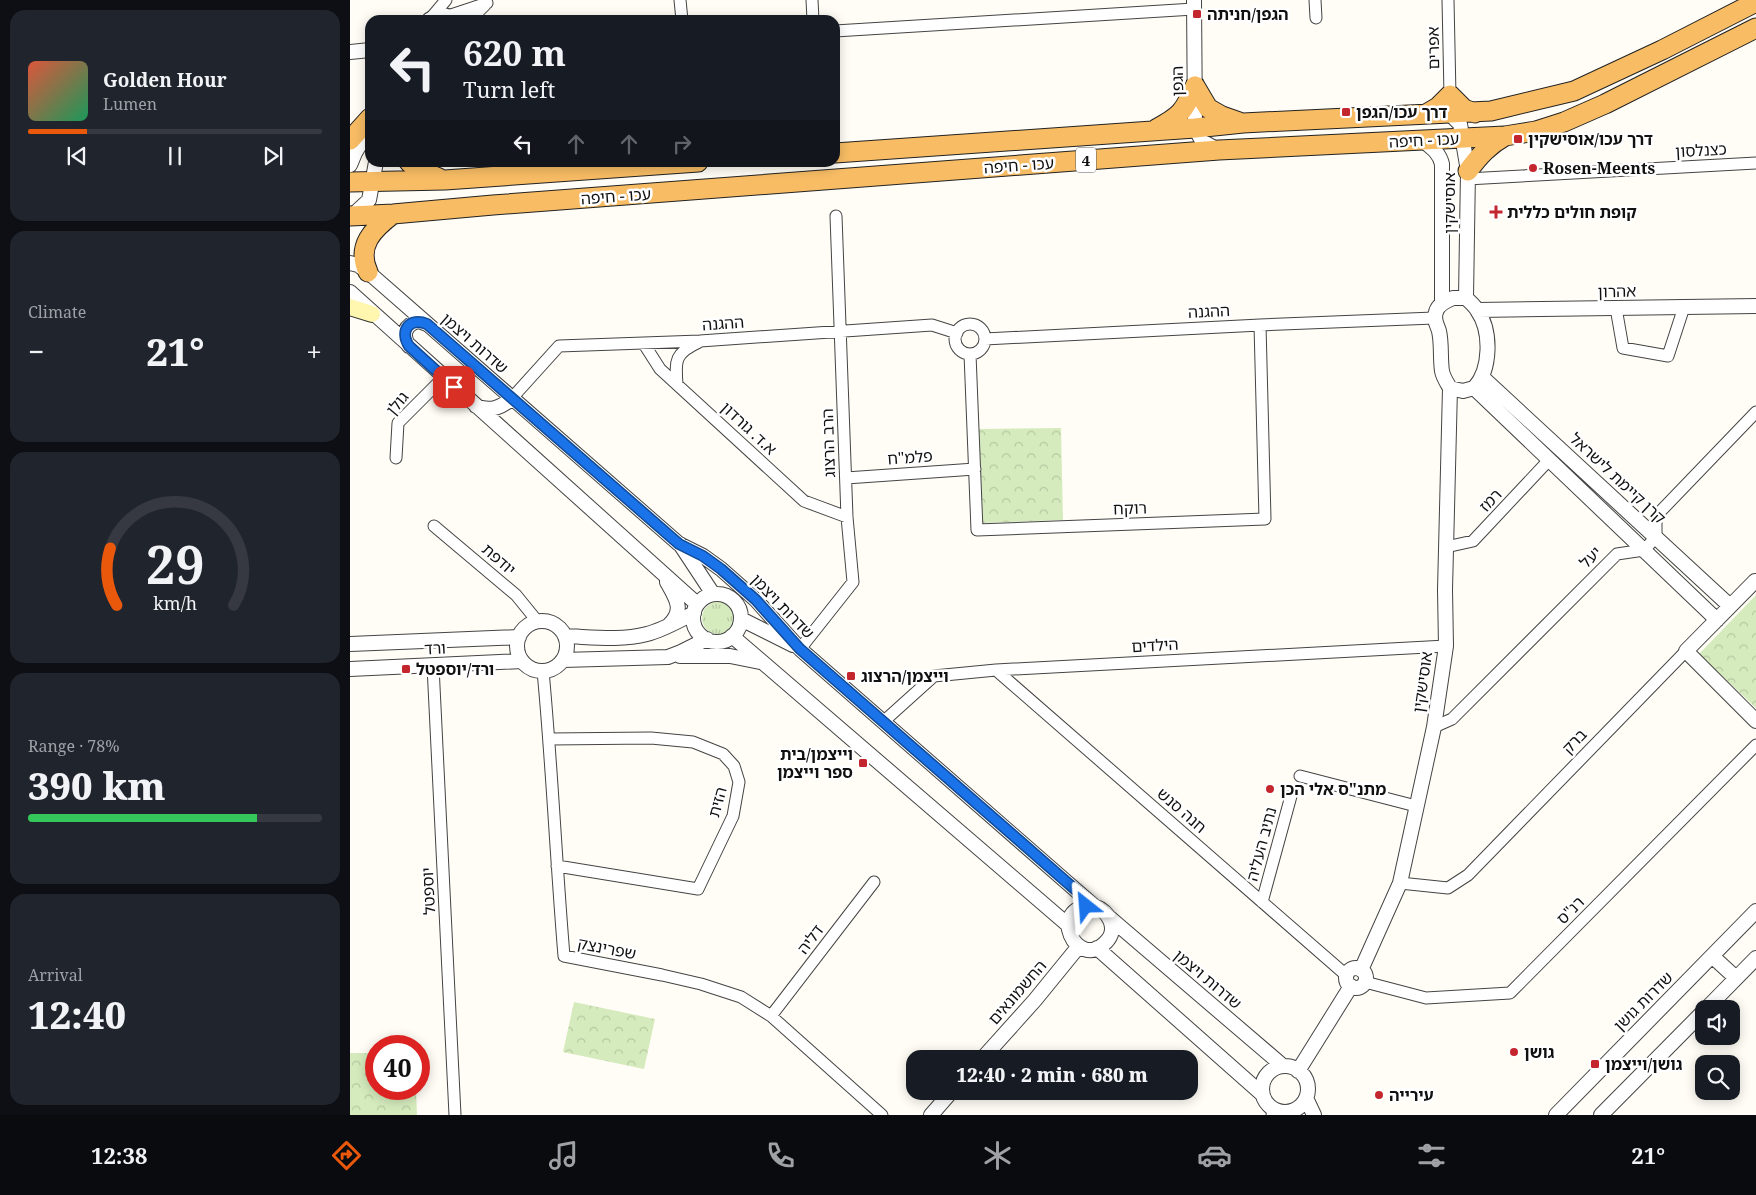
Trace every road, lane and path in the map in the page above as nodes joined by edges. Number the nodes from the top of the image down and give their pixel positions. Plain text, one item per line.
1 (446, 0) edge
2 (680, 0) edge
3 (812, 0) edge
4 (1315, 0) edge
5 (1448, 0) edge
6 (488, 1) edge
7 (1756, 2) edge
8 (1194, 4) edge
9 (434, 15) edge
10 (458, 15) edge
11 (475, 15) edge
12 (682, 15) edge
13 (813, 15) edge
14 (1316, 18) dead end
15 (1756, 28) edge
16 (840, 31) edge
17 (1195, 86) junction
18 (1450, 95) junction
19 (1475, 113) junction
20 (1450, 114) junction
21 (1423, 116) junction
22 (1243, 123) junction
23 (365, 124) edge
24 (1195, 128) junction
25 (1152, 131) junction
26 (365, 136) edge
27 (1505, 136) junction
28 (1464, 139) junction
29 (350, 140) edge
30 (1422, 140) junction
31 (1219, 150) junction
32 (840, 153) edge
33 (1756, 163) edge
34 (350, 165) edge
35 (375, 167) edge
36 (416, 167) edge
37 (628, 167) edge
38 (1468, 175) junction
39 (445, 180) junction
40 (372, 181) junction
41 (350, 182) edge
42 (393, 214) junction
43 (351, 215) edge
44 (836, 216) dead end
45 (350, 263) edge
46 (368, 272) junction
47 (350, 292) edge
48 (1466, 298) junction
49 (1442, 303) junction
50 (1756, 306) edge
51 (350, 307) edge
52 (1684, 307) junction
53 (1616, 308) junction
54 (1478, 310) junction
55 (372, 314) junction
56 (1434, 318) junction
57 (427, 324) junction
58 (1260, 325) junction
59 (839, 332) junction
60 (957, 333) junction
61 (985, 339) junction
62 (700, 341) junction
63 (644, 344) junction
64 (409, 346) junction
65 (970, 354) junction
66 (1482, 377) junction
67 (444, 378) junction
68 (677, 384) junction
69 (1450, 388) junction
70 (1474, 388) junction
71 (512, 398) junction
72 (475, 406) junction
73 (1756, 412) edge
74 (396, 458) dead end
75 (1549, 460) junction
76 (975, 469) junction
77 (846, 478) junction
78 (846, 517) junction
79 (434, 526) dead end
80 (1656, 537) junction
81 (679, 544) junction
82 (1446, 547) junction
83 (1644, 550) junction
84 (662, 573) junction
85 (1756, 581) edge
86 (713, 594) junction
87 (1730, 606) junction
88 (695, 609) junction
89 (741, 619) junction
90 (1717, 620) junction
91 (538, 622) junction
92 (665, 628) junction
93 (564, 636) junction
94 (732, 636) junction
95 (520, 637) junction
96 (707, 639) junction
97 (350, 644) edge
98 (1446, 646) junction
99 (800, 649) junction
100 (1686, 651) junction
101 (668, 657) junction
102 (563, 660) junction
103 (522, 661) junction
104 (763, 663) junction
105 (432, 666) junction
106 (350, 669) edge
107 (996, 670) junction
108 (543, 671) junction
109 (1756, 721) edge
110 (883, 722) junction
111 (1434, 726) junction
112 (550, 739) junction
113 (1756, 745) edge
114 (1300, 776) dead end
115 (1291, 796) dead end
116 (1416, 806) junction
117 (557, 866) junction
118 (874, 882) dead end
119 (1400, 883) junction
120 (1262, 902) junction
121 (1094, 906) junction
122 (1756, 911) edge
123 (1110, 918) junction
124 (1068, 925) junction
125 (1079, 946) junction
126 (1097, 948) junction
127 (1712, 956) junction
128 (1756, 958) edge
129 (1363, 976) junction
130 (1736, 978) junction
131 (1349, 981) junction
132 (1715, 1000) edge
133 (771, 1016) junction
134 (1695, 1020) edge
135 (990, 1050) edge
136 (1284, 1066) junction
137 (1298, 1071) junction
138 (1262, 1094) junction
139 (1306, 1098) junction
140 (944, 1100) edge
141 (1280, 1113) edge
142 (1557, 1114) edge
143 (455, 1115) edge
144 (882, 1115) edge
145 (931, 1115) edge
146 (1314, 1115) edge
147 (1601, 1115) edge

1 - 9 street
2 - 12 street
3 - 13 street
4 - 14 street
5 - 18 street, אפרים
6 - 10 street
6 - 11 street
7 - 19 highway, עכו - חיפה / 4
8 - 16 street
8 - 17 street, הגפן
15 - 27 highway, עכו - חיפה / 4
17 - 22 highway
17 - 24 street, הגפן
17 - 25 highway
18 - 19 highway
18 - 21 highway
19 - 20 highway, עכו - חיפה / 4
20 - 21 highway, עכו - חיפה / 4
20 - 28 street, אוסישקין
21 - 22 highway, עכו - חיפה / 4
22 - 24 highway, עכו - חיפה / 4
23 - 29 highway
24 - 25 highway, עכו - חיפה / 4
24 - 31 street
25 - 32 highway, עכו - חיפה / 4
26 - 34 street
27 - 28 highway, עכו - חיפה / 4
27 - 38 highway
28 - 30 highway, עכו - חיפה / 4
28 - 38 street, אוסישקין
30 - 31 highway, עכו - חיפה / 4
30 - 49 street, אוסישקין
31 - 42 highway, עכו - חיפה / 4
33 - 38 street, כצנלסון
35 - 40 street
36 - 39 highway
37 - 39 highway, עכו - חיפה
38 - 48 street, אוסישקין
39 - 40 highway, עכו - חיפה
40 - 41 highway, עכו - חיפה
40 - 43 street
42 - 43 highway, עכו - חיפה / 4
42 - 46 highway
44 - 59 street, הרב הרצוג
45 - 46 street, שדרות ויצמן
46 - 57 street, שדרות ויצמן
47 - 55 street
48 - 49 street
48 - 54 street
49 - 56 street
50 - 52 street, אהרון
51 - 55 main road
52 - 53 street, אהרון
52 - 53 street
53 - 54 street, אהרון
54 - 66 street
55 - 64 street
56 - 58 street, ההגנה
56 - 69 street
57 - 64 street
57 - 71 street, שדרות ויצמן
58 - 61 street, ההגנה
58 - 76 street, רוקח
59 - 60 street, ההגנה
59 - 62 street, ההגנה
59 - 77 street, הרב הרצוג
60 - 61 street
60 - 65 street
61 - 65 street
62 - 63 street, ההגנה
62 - 68 street
63 - 68 street, א.ד. גורדון
63 - 71 street, ההגנה
64 - 67 street
65 - 76 street, רוקח
66 - 70 street
66 - 80 street, קרן קיימת לישראל
67 - 72 street
67 - 74 street, גולן
68 - 78 street, א.ד. גורדון
69 - 70 street
69 - 82 street, אוסישקין
70 - 75 street
71 - 72 street
71 - 81 street, שדרות ויצמן
72 - 84 street
73 - 80 street
75 - 82 street, רמז
75 - 83 street
76 - 77 street, פלמ"ח
77 - 78 street, הרב הרצוג
78 - 99 street, הרב הרצוג
79 - 91 street, יודפת
80 - 83 street
80 - 87 street, קרן קיימת לישראל
81 - 86 street
81 - 99 street, שדרות ויצמן
82 - 98 street, אוסישקין
83 - 90 street
83 - 111 street, יעל
84 - 88 street
84 - 92 street
85 - 87 street, ברק
86 - 88 street
86 - 89 street
87 - 90 street, ברק
88 - 92 street
88 - 96 street
89 - 94 street
89 - 99 street
90 - 100 street, ברק
91 - 93 street
91 - 95 street
92 - 93 street
93 - 102 street
94 - 96 street
94 - 104 street
95 - 97 street, ורד
95 - 103 street
96 - 101 street
98 - 107 street, הילדים
98 - 111 street, אוסישקין
99 - 110 street, שדרות ויצמן
100 - 109 street
100 - 119 street, ברק
101 - 102 street
101 - 104 street
102 - 108 street
103 - 105 street, ורד
103 - 108 street
104 - 124 street
105 - 106 street, ורד
105 - 143 street, יוספטל
107 - 110 street, הילדים
107 - 120 street, חנה סנש
108 - 112 street, שפרינצק
110 - 121 street, שדרות ויצמן
111 - 116 street, אוסישקין
112 - 117 street, שפרינצק
112 - 117 street, הזית
113 - 129 street, רנ"ס
114 - 116 street
115 - 120 street, נתיב העליה
116 - 119 street, אוסישקין
117 - 133 street, שפרינצק
118 - 133 street, דליה
119 - 129 street, אוסישקין
120 - 131 street, חנה סנש
121 - 123 street
121 - 124 street
122 - 127 street, שדרות גושן
123 - 126 street
123 - 136 street, שדרות ויצמן
124 - 125 street
125 - 126 street
125 - 135 street, החשמונאים
126 - 138 street
127 - 130 street
127 - 142 street, שדרות גושן
128 - 130 street
129 - 131 street
130 - 132 street
131 - 137 street
133 - 144 street, שפרינצק
134 - 147 street
136 - 137 street
136 - 138 street
137 - 139 street
138 - 141 street
139 - 141 street
139 - 146 street
140 - 145 street

